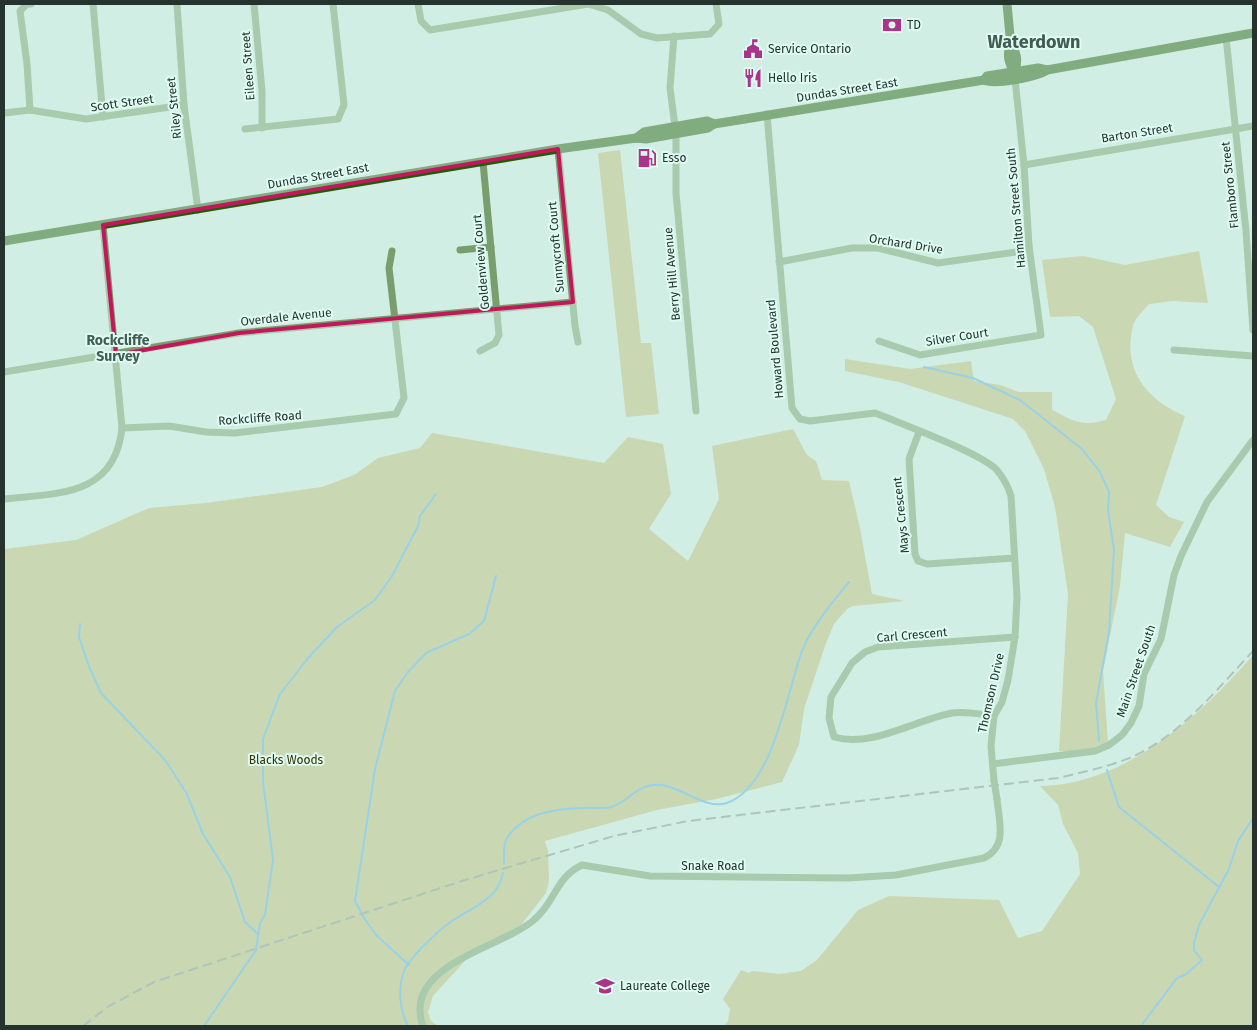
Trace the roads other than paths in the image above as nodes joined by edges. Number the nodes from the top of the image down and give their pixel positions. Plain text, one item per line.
1 (31, 4) edge
2 (93, 4) edge
3 (177, 4) edge
4 (254, 4) edge
5 (333, 4) edge
6 (418, 4) edge
7 (716, 4) edge
8 (1007, 4) edge
9 (1253, 32) edge
10 (674, 36) junction
11 (1226, 37) junction
12 (1015, 76) junction
13 (184, 105) junction
14 (30, 110) junction
15 (4, 113) edge
16 (767, 114) junction
17 (104, 117) junction
18 (1253, 126) edge
19 (245, 128) dead end
20 (262, 128) junction
21 (1235, 129) junction
22 (675, 130) junction
23 (558, 149) junction
24 (483, 162) junction
25 (1024, 165) junction
26 (198, 210) junction
27 (103, 225) junction
28 (4, 241) edge
29 (1029, 246) junction
30 (491, 247) junction
31 (460, 250) dead end
32 (392, 251) dead end
33 (779, 262) junction
34 (573, 302) junction
35 (497, 310) junction
36 (395, 318) junction
37 (1253, 330) edge
38 (1041, 335) joint
39 (879, 341) dead end
40 (578, 342) dead end
41 (1174, 350) dead end
42 (480, 351) dead end
43 (116, 355) junction
44 (1253, 356) edge
45 (4, 372) edge
46 (696, 411) dead end
47 (122, 428) junction
48 (919, 432) junction
49 (1253, 440) edge
50 (4, 499) edge
51 (1014, 558) junction
52 (1017, 596) joint
53 (1014, 637) junction
54 (994, 716) junction
55 (993, 764) junction
56 (423, 1026) edge

1 - 14 street
2 - 17 street
3 - 13 street, Riley Street
4 - 20 street, Eileen Street
5 - 20 street
6 - 10 street
7 - 10 street
8 - 12 main road
9 - 11 main road, Dundas Street East
10 - 22 street, Berry Hill Avenue
11 - 12 main road, Dundas Street East
11 - 21 street, Flamboro Street
12 - 16 main road, Dundas Street East
12 - 25 street, Hamilton Street South
13 - 17 street, Scott Street
13 - 26 street, Riley Street
14 - 15 street, Scott Street
14 - 17 street, Scott Street
16 - 22 main road, Dundas Street East
16 - 33 street, Howard Boulevard
18 - 21 street, Barton Street
19 - 20 street
21 - 25 street, Barton Street
21 - 37 street, Flamboro Street
22 - 23 main road, Dundas Street East
22 - 46 street, Berry Hill Avenue
23 - 24 main road, Dundas Street East
23 - 34 street, Sunnycroft Court
24 - 26 main road, Dundas Street East
24 - 30 street, Goldenview Court
25 - 29 street, Hamilton Street South
26 - 27 main road, Dundas Street East
27 - 28 main road, Dundas Street East
27 - 43 street
29 - 33 street, Orchard Drive
29 - 38 street, Hamilton Street South
30 - 31 street
30 - 35 street, Goldenview Court
32 - 36 street
33 - 48 street, Howard Boulevard
34 - 35 street, Overdale Avenue
34 - 40 street, Sunnycroft Court
35 - 36 street, Overdale Avenue
35 - 42 street, Goldenview Court
36 - 43 street, Overdale Avenue
36 - 47 street, Rockcliffe Road
38 - 39 street, Silver Court
41 - 44 street
43 - 45 street, Overdale Avenue
43 - 47 street
47 - 50 street
48 - 51 street, Howard Boulevard
48 - 51 street, Mays Crescent
49 - 55 street, Main Street South
51 - 52 street, Howard Boulevard
52 - 53 street, Thomson Drive
53 - 54 street, Thomson Drive
53 - 54 street, Carl Crescent
54 - 55 street, Thomson Drive
55 - 56 street, Snake Road, bridge

